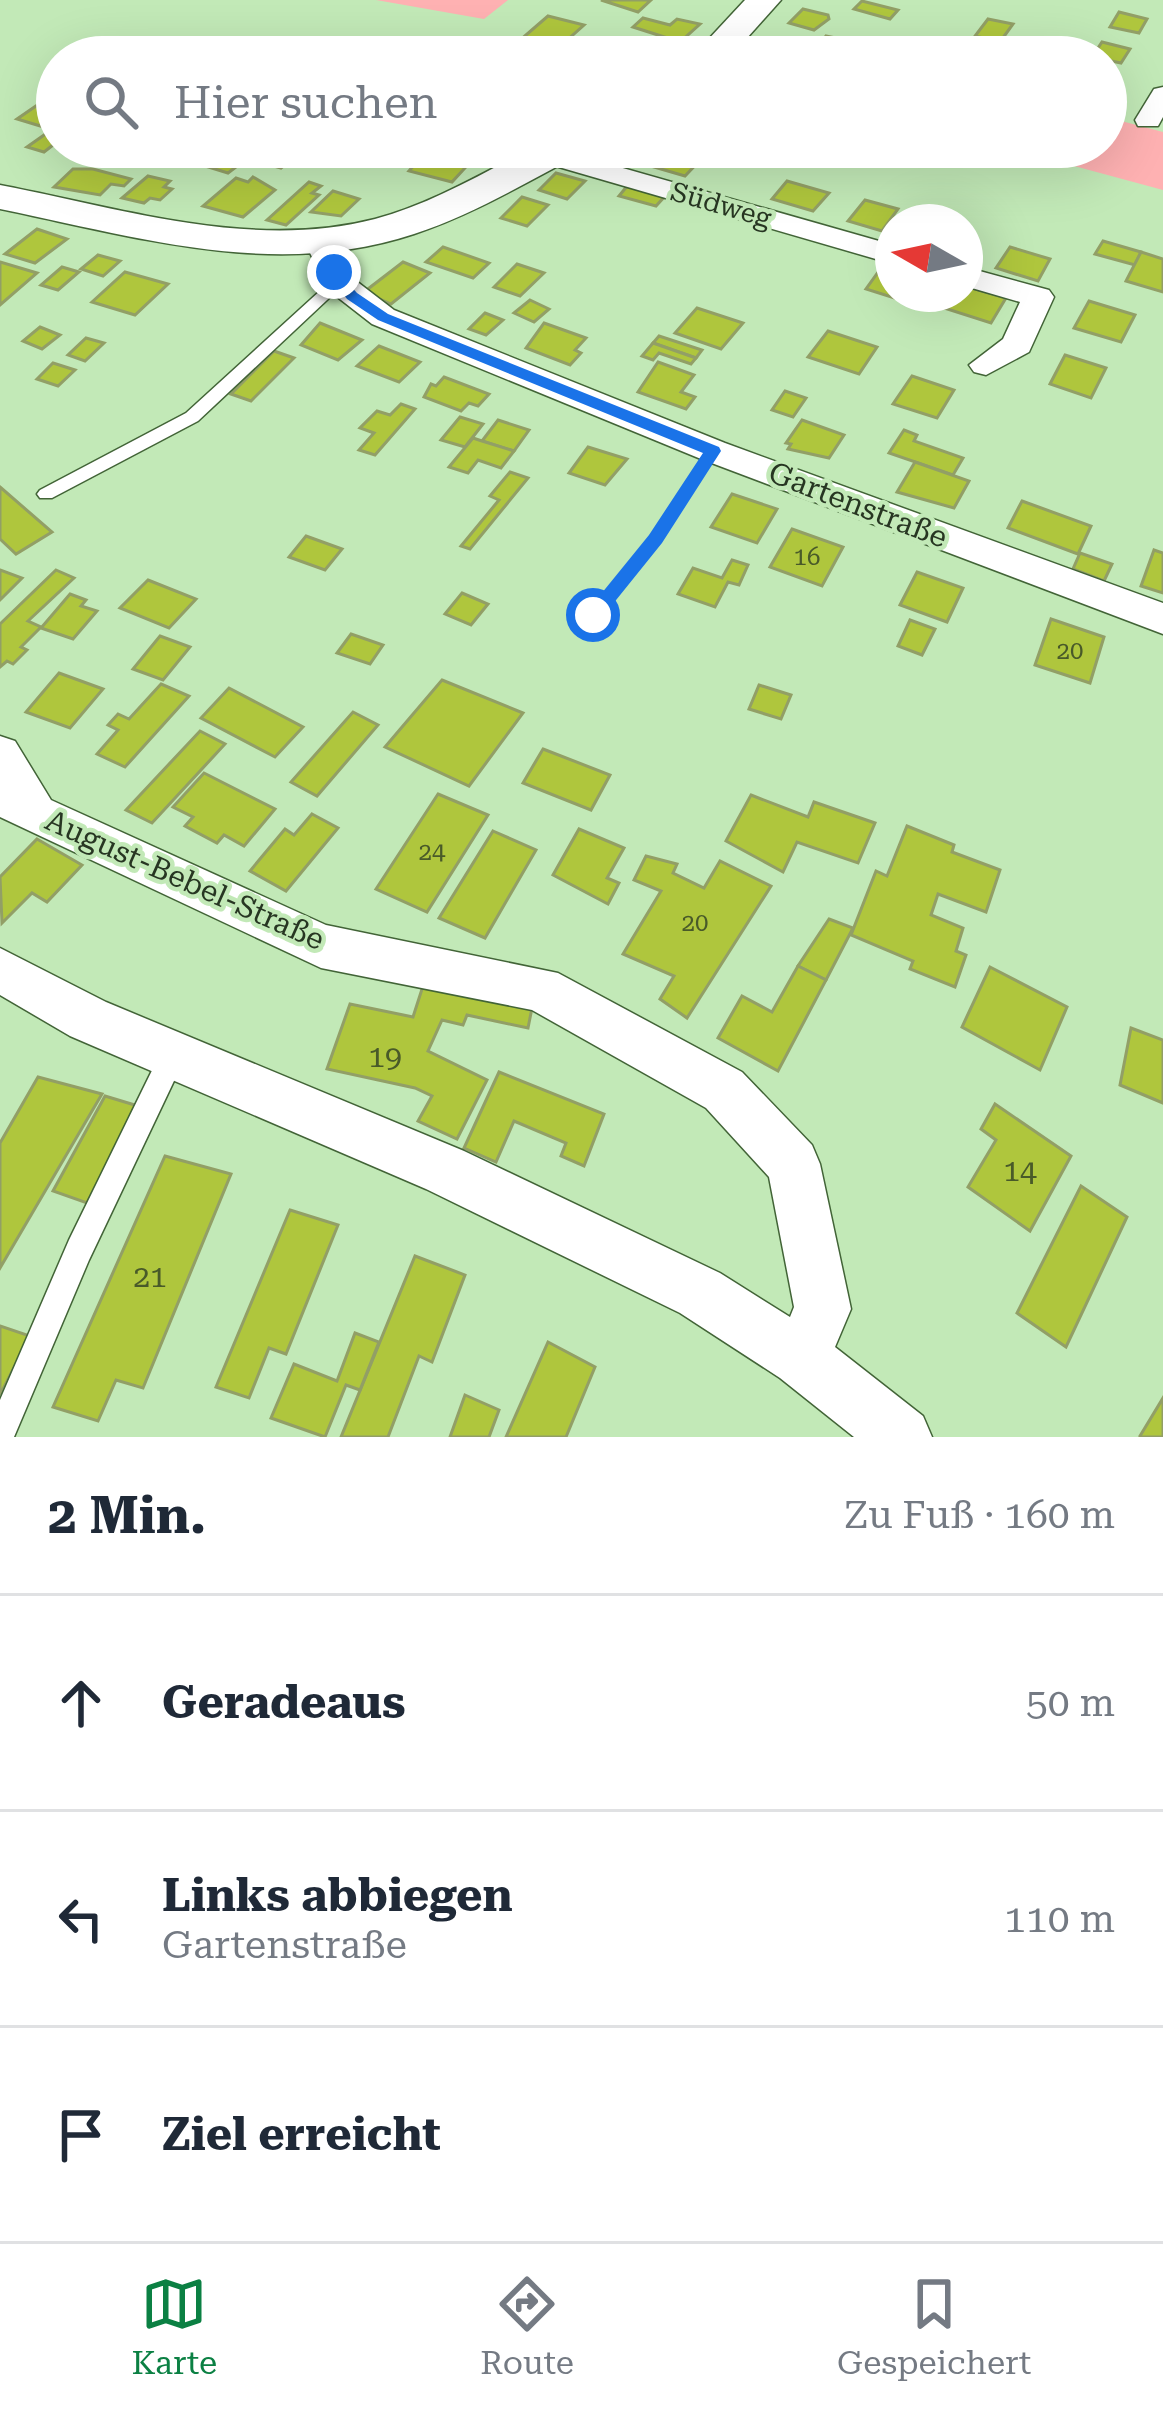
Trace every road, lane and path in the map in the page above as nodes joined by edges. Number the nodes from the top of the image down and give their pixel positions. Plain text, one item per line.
1 (764, 0) edge
2 (730, 36) edge
3 (1163, 95) edge
4 (1148, 120) dead end
5 (522, 168) edge
6 (612, 168) edge
7 (0, 197) edge
8 (319, 240) junction
9 (875, 249) edge
10 (983, 281) edge
11 (338, 282) junction
12 (986, 365) dead end
13 (713, 451) junction
14 (46, 494) dead end
15 (593, 615) dead end
16 (1163, 619) edge
17 (0, 753) edge
18 (17, 804) edge
19 (0, 970) edge
20 (173, 1055) junction
21 (801, 1357) junction
22 (0, 1435) edge
23 (902, 1437) edge

1 - 2 street
3 - 4 street
5 - 8 street
6 - 9 street, Südweg
7 - 8 street
8 - 11 street, Gartenstraße
10 - 12 street
11 - 13 street, Gartenstraße
11 - 14 lane
13 - 15 path
13 - 16 street, Gartenstraße
17 - 18 street, August-Bebel-Straße
18 - 21 street, August-Bebel-Straße
19 - 20 street
20 - 21 street
20 - 22 lane
21 - 23 street

